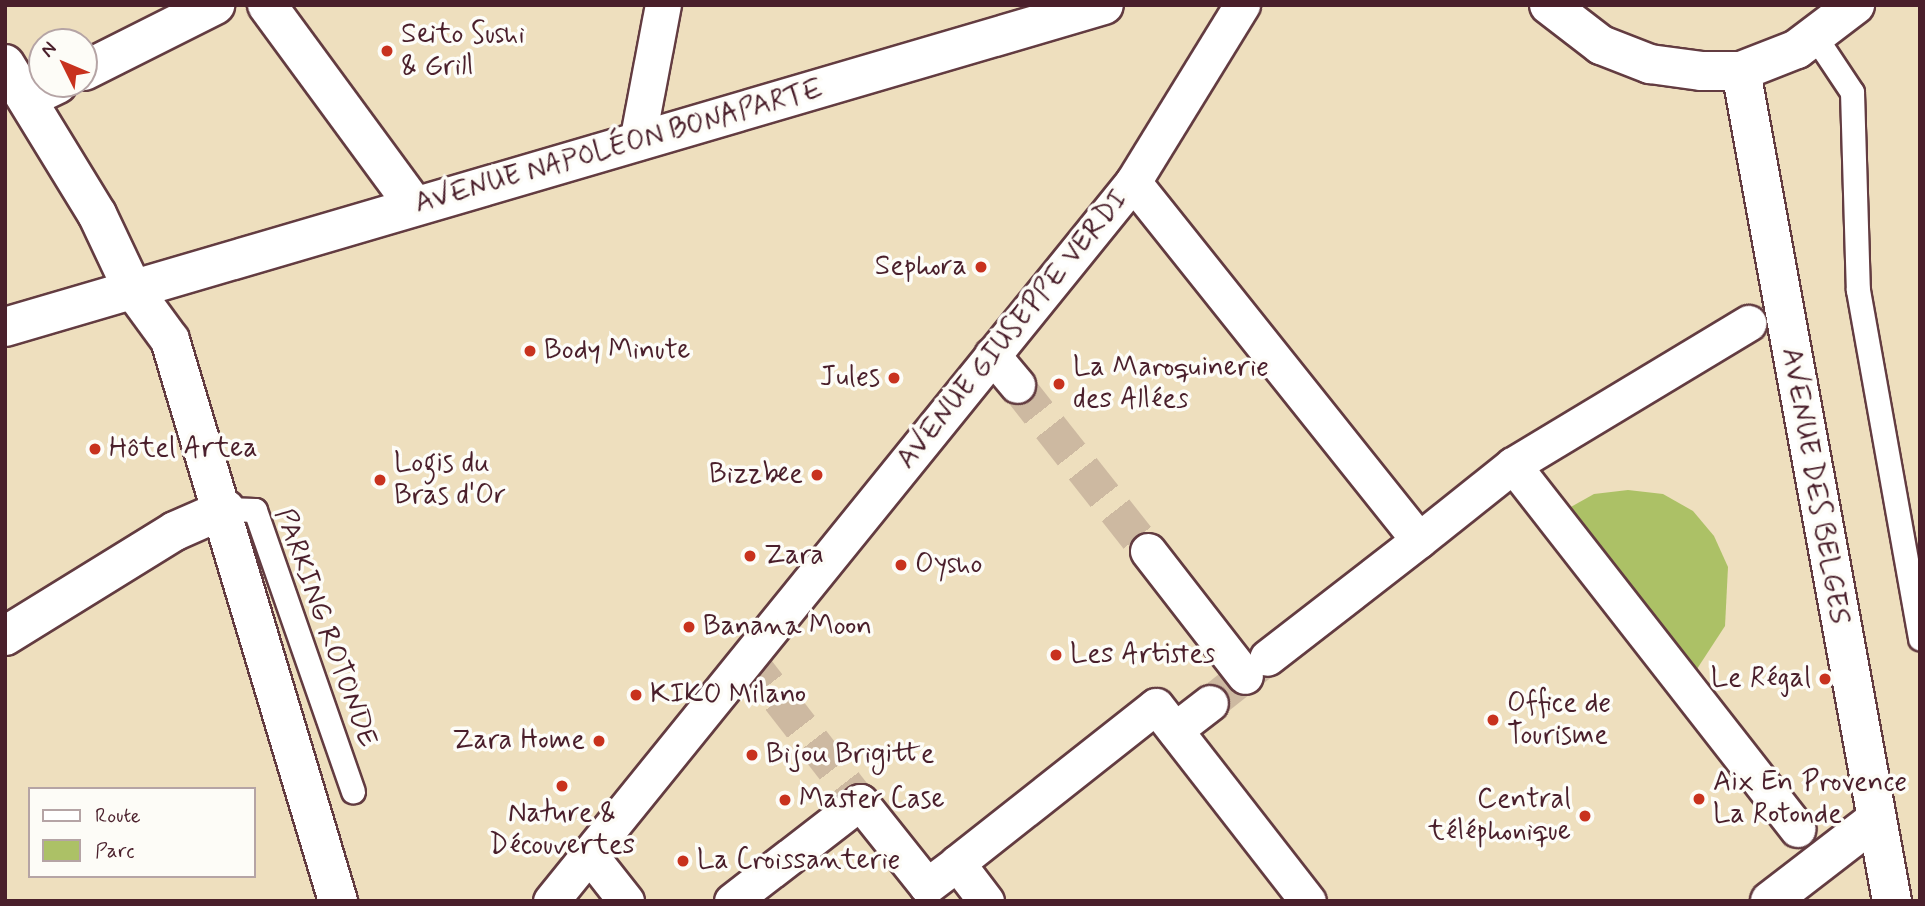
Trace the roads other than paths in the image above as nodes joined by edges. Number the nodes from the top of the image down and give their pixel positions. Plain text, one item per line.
1 (215, 5) edge
2 (267, 5) edge
3 (663, 5) edge
4 (1104, 5) edge
5 (1242, 5) edge
6 (1549, 5) edge
7 (1855, 5) edge
8 (1816, 38) junction
9 (5, 64) edge
10 (98, 64) edge
11 (1741, 71) junction
12 (28, 81) edge
13 (46, 98) edge
14 (637, 142) junction
15 (1133, 181) junction
16 (414, 205) junction
17 (132, 288) junction
18 (1748, 323) dead end
19 (5, 327) edge
20 (992, 355) junction
21 (1017, 385) tunnel mouth
22 (1513, 465) junction
23 (225, 509) junction
24 (1419, 540) junction
25 (1148, 551) tunnel mouth
26 (5, 636) edge
27 (1920, 639) edge
28 (1210, 703) tunnel mouth
29 (1175, 730) junction
30 (353, 791) dead end
31 (1875, 820) junction
32 (1797, 829) dead end
33 (589, 854) junction
34 (957, 863) junction
35 (338, 901) edge
36 (551, 901) edge
37 (626, 901) edge
38 (732, 901) edge
39 (986, 901) edge
40 (1308, 901) edge
41 (1770, 901) edge
42 (1892, 901) edge

1 - 10 main road
2 - 16 main road
3 - 14 street
4 - 14 main road, AVENUE NAPOLÉON BONAPARTE
5 - 15 street
6 - 11 main road
7 - 8 main road
8 - 11 main road
8 - 27 lane
9 - 12 main road
11 - 31 main road, AVENUE DES BELGES
13 - 17 main road
14 - 16 main road, AVENUE NAPOLÉON BONAPARTE
15 - 20 street, AVENUE GIUSEPPE VERDI
15 - 24 street, AVENUE GIUSEPPE VERDI
16 - 17 main road, AVENUE NAPOLÉON BONAPARTE
17 - 19 main road, AVENUE NAPOLÉON BONAPARTE
17 - 23 main road
18 - 22 street
20 - 21 street
20 - 33 street, AVENUE GIUSEPPE VERDI
22 - 24 street
22 - 32 street
23 - 26 main road
23 - 30 lane, PARKING ROTONDE
23 - 35 main road
24 - 25 street
28 - 29 street
29 - 34 street
29 - 40 street
31 - 41 main road
31 - 42 main road, AVENUE DES BELGES
33 - 36 street, AVENUE GIUSEPPE VERDI
33 - 37 street
34 - 38 street
34 - 39 street

